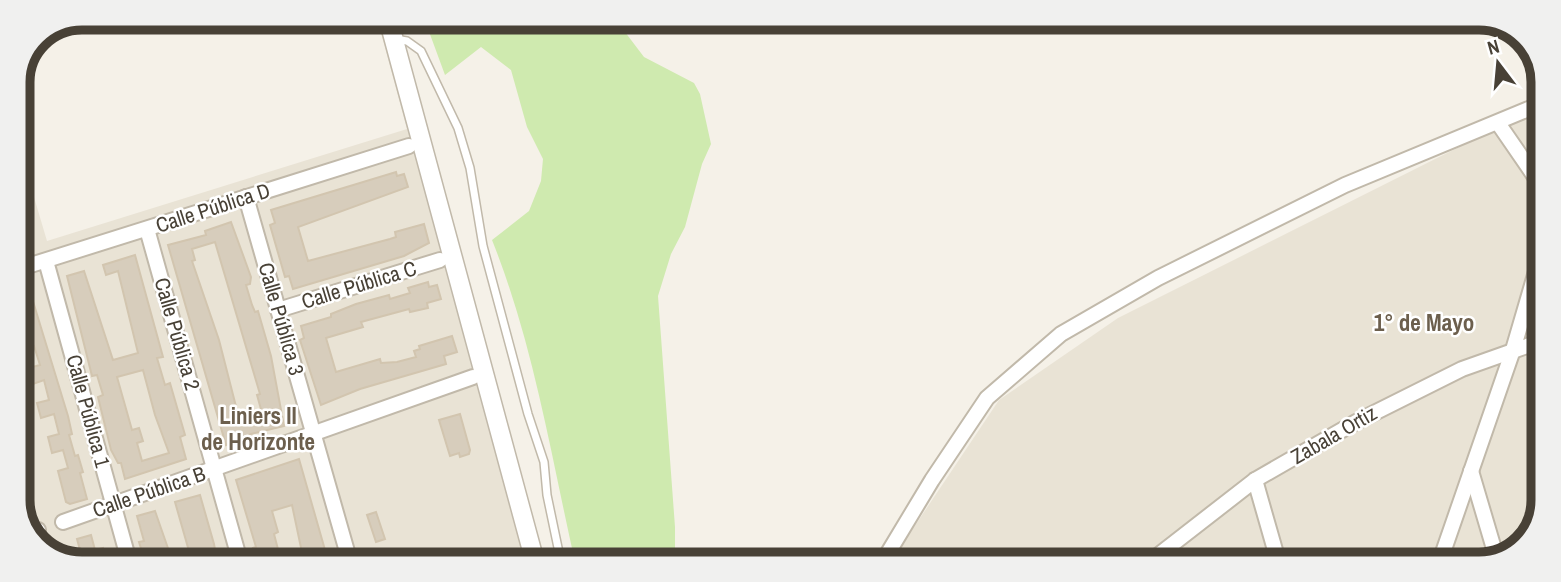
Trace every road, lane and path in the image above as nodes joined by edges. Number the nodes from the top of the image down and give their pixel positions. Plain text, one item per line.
1 (391, 30) edge
2 (393, 38) junction
3 (1531, 108) edge
4 (1499, 123) junction
5 (409, 146) dead end
6 (1531, 171) edge
7 (246, 197) junction
8 (147, 229) junction
9 (440, 260) dead end
10 (46, 261) junction
11 (30, 266) edge
12 (1531, 289) edge
13 (278, 310) junction
14 (1531, 344) edge
15 (1513, 350) junction
16 (473, 377) dead end
17 (314, 434) junction
18 (214, 469) junction
19 (1471, 471) junction
20 (1255, 480) junction
21 (114, 505) junction
22 (63, 522) dead end
23 (1494, 550) edge
24 (127, 552) edge
25 (237, 552) edge
26 (347, 552) edge
27 (532, 552) edge
28 (559, 552) edge
29 (889, 552) edge
30 (1162, 552) edge
31 (1276, 552) edge
32 (1442, 552) edge

1 - 2 street
2 - 27 street
2 - 28 lane
3 - 4 street
4 - 6 street
4 - 29 street
5 - 7 street, Calle Pública D
7 - 8 street, Calle Pública D
7 - 13 street, Calle Pública 3
8 - 10 street, Calle Pública D
8 - 18 street, Calle Pública 2
9 - 13 street, Calle Pública C
10 - 11 street, Calle Pública D
10 - 21 street, Calle Pública 1
12 - 15 street
13 - 17 street, Calle Pública 3
14 - 15 street, Zabala Ortiz
15 - 19 street
15 - 20 street, Zabala Ortiz
16 - 17 street, Calle Pública B
17 - 18 street, Calle Pública B
17 - 26 street, Calle Pública 3
18 - 21 street, Calle Pública B
18 - 25 street, Calle Pública 2
19 - 23 street
19 - 32 street
20 - 30 street, Zabala Ortiz
20 - 31 street
21 - 22 street, Calle Pública B
21 - 24 street, Calle Pública 1

